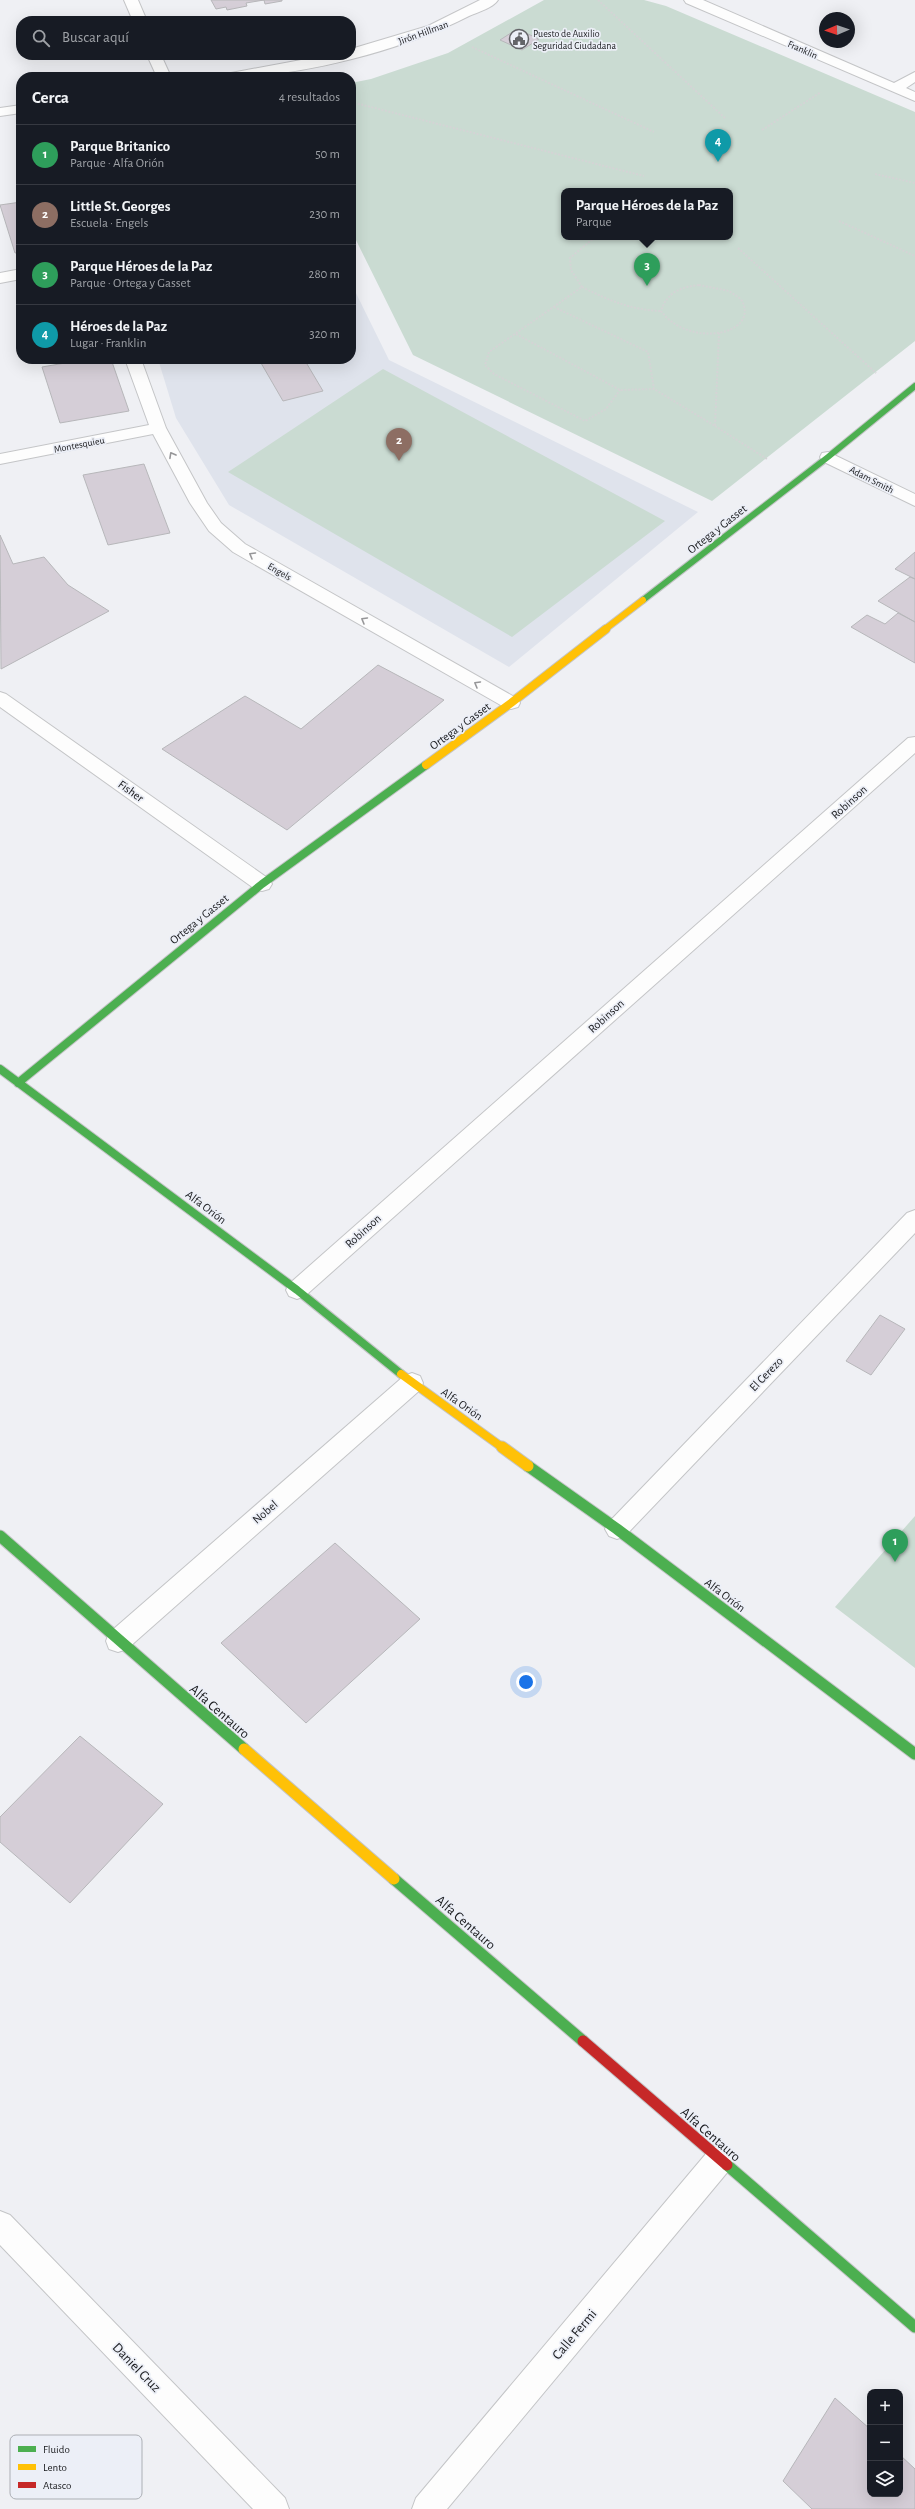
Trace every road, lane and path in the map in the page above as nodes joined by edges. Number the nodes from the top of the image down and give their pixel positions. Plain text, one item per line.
1 (131, 0) edge
2 (491, 0) edge
3 (598, 0) edge
4 (691, 0) edge
5 (138, 16) edge
6 (433, 29) junction
7 (356, 52) edge
8 (156, 60) edge
9 (325, 60) edge
10 (853, 71) junction
11 (162, 72) edge
12 (260, 72) edge
13 (915, 76) edge
14 (895, 88) junction
15 (915, 97) edge
16 (356, 103) edge
17 (16, 110) edge
18 (0, 112) edge
19 (726, 119) dead end
20 (762, 130) dead end
21 (654, 132) dead end
22 (876, 174) dead end
23 (644, 176) dead end
24 (915, 183) edge
25 (839, 221) dead end
26 (591, 240) edge
27 (738, 248) dead end
28 (915, 256) edge
29 (16, 275) edge
30 (0, 278) edge
31 (582, 287) junction
32 (553, 307) junction
33 (661, 311) junction
34 (719, 333) junction
35 (516, 334) junction
36 (135, 364) edge
37 (915, 386) edge
38 (654, 389) junction
39 (620, 390) junction
40 (904, 396) junction
41 (715, 426) junction
42 (158, 428) junction
43 (828, 458) junction
44 (0, 459) edge
45 (771, 461) dead end
46 (915, 501) edge
47 (0, 698) edge
48 (511, 703) junction
49 (915, 743) edge
50 (262, 884) junction
51 (0, 1069) edge
52 (18, 1083) junction
53 (915, 1219) edge
54 (297, 1290) junction
55 (412, 1384) junction
56 (617, 1529) junction
57 (0, 1536) edge
58 (118, 1641) junction
59 (915, 1754) edge
60 (720, 2159) junction
61 (0, 2225) edge
62 (915, 2327) edge
63 (274, 2509) edge
64 (428, 2509) edge

1 - 5 street
2 - 6 street, Jirón Hillman
3 - 19 path
4 - 10 street, Franklin
6 - 7 street, Jirón Hillman
6 - 21 path
8 - 11 street
9 - 12 street
10 - 14 street, Franklin
10 - 20 path
13 - 14 street
14 - 15 street, Franklin
16 - 23 path
17 - 18 street
22 - 24 path
25 - 28 path
26 - 31 path
27 - 40 path
29 - 30 street
31 - 32 path
31 - 33 path
32 - 35 path
32 - 38 path
33 - 34 path
33 - 34 path
34 - 41 path
35 - 39 path
35 - 39 path
36 - 42 street, Engels
37 - 40 street, Ortega y Gasset
38 - 39 path
38 - 41 path
40 - 43 street, Ortega y Gasset
41 - 45 path
42 - 44 street, Montesquieu
48 -> 42 street, Engels
43 - 46 street, Adam Smith
43 - 48 street, Ortega y Gasset
47 - 50 street, Fisher
48 - 50 street, Ortega y Gasset
49 - 54 street, Robinson
50 - 52 street, Ortega y Gasset
51 - 52 street, Alfa Orión
52 - 54 street, Alfa Orión
53 - 56 street, El Cerezo
54 - 55 street, Alfa Orión
55 - 56 street, Alfa Orión
55 - 58 street, Nobel
56 - 59 street, Alfa Orión
57 - 58 street, Alfa Centauro
58 - 60 street, Alfa Centauro
60 - 62 street, Alfa Centauro
60 - 64 street, Calle Fermi
61 - 63 street, Daniel Cruz

